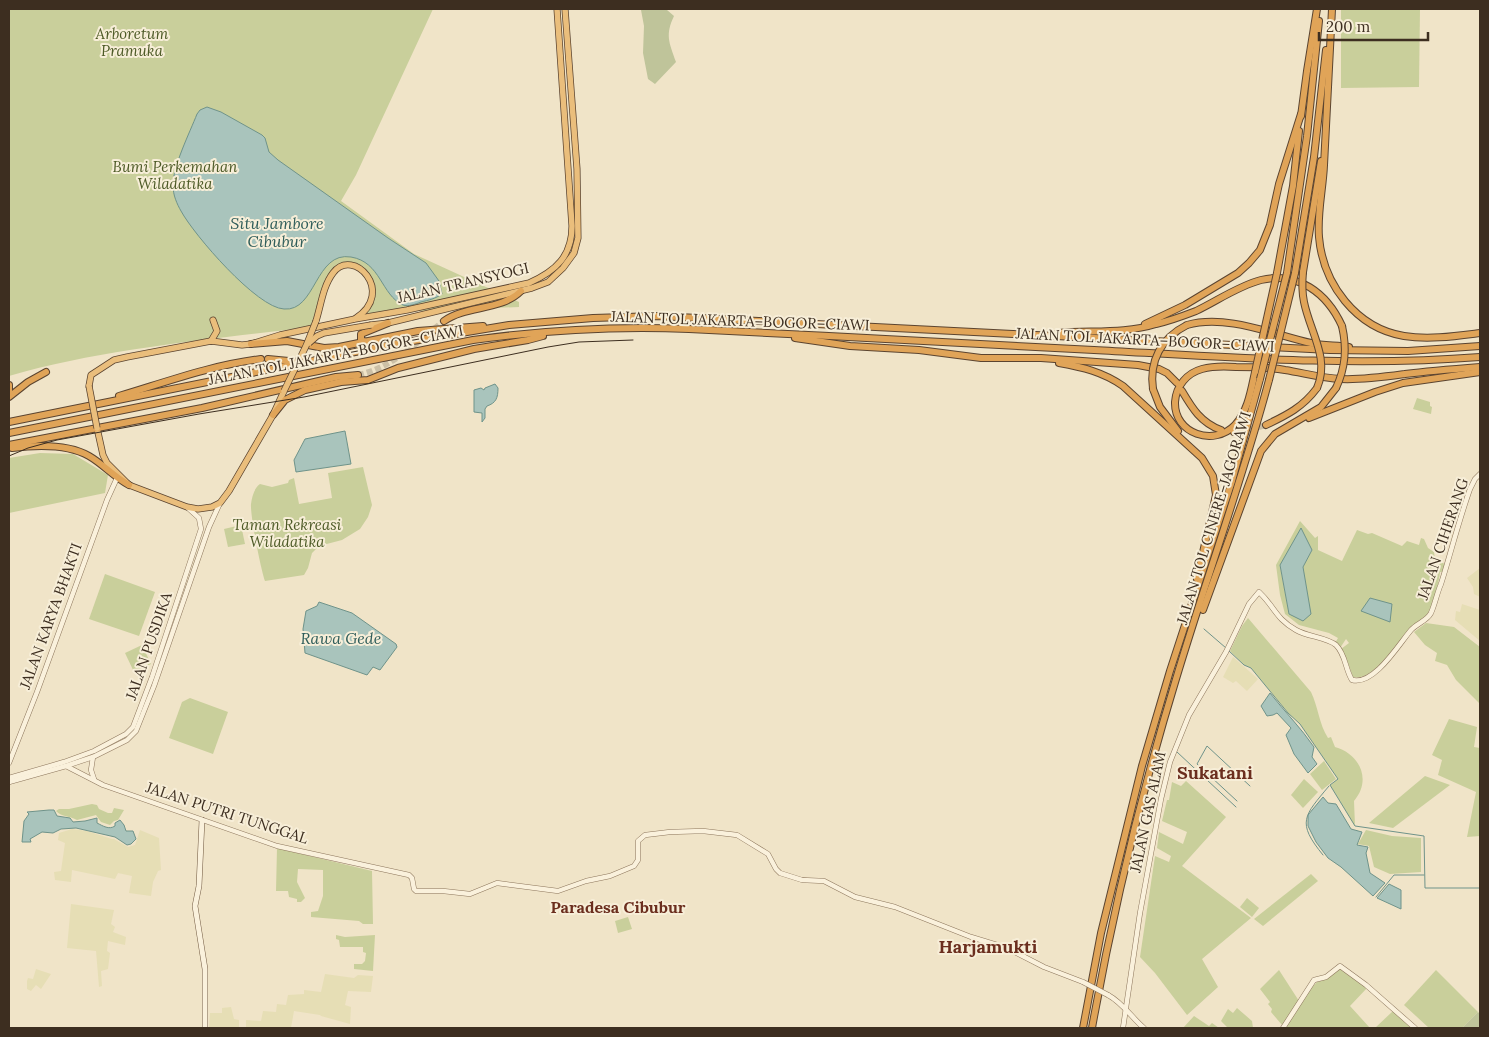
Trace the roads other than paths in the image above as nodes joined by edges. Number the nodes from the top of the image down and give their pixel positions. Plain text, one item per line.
1 (557, 9) edge
2 (564, 9) edge
3 (1319, 9) edge
4 (1331, 9) edge
5 (1302, 114) junction
6 (1326, 133) junction
7 (576, 150) junction
8 (568, 151) junction
9 (521, 291) junction
10 (471, 300) junction
11 (355, 319) junction
12 (213, 320) dead end
13 (444, 321) tunnel mouth
14 (388, 323) junction
15 (509, 325) junction
16 (1136, 329) junction
17 (558, 331) junction
18 (773, 333) junction
19 (1480, 333) edge
20 (1032, 334) junction
21 (211, 341) junction
22 (366, 342) junction
23 (251, 344) junction
24 (306, 346) junction
25 (1480, 346) edge
26 (1375, 351) junction
27 (1480, 357) edge
28 (1041, 358) junction
29 (307, 363) junction
30 (1480, 367) edge
31 (46, 372) dead end
32 (1480, 372) edge
33 (358, 375) tunnel mouth
34 (1177, 383) dead end
35 (9, 386) edge
36 (1182, 391) dead end
37 (9, 396) edge
38 (86, 406) junction
39 (273, 415) junction
40 (9, 422) edge
41 (1266, 425) tunnel mouth
42 (1221, 430) dead end
43 (1280, 430) junction
44 (9, 433) edge
45 (1189, 446) junction
46 (9, 447) edge
47 (1480, 474) edge
48 (116, 478) junction
49 (129, 485) junction
50 (220, 503) junction
51 (186, 507) junction
52 (1186, 622) junction
53 (1319, 639) joint
54 (1186, 650) junction
55 (154, 678) junction
56 (152, 685) junction
57 (82, 755) junction
58 (93, 757) junction
59 (79, 762) junction
60 (9, 763) edge
61 (66, 766) junction
62 (80, 772) junction
63 (9, 778) edge
64 (94, 779) junction
65 (9, 782) edge
66 (202, 820) junction
67 (1127, 1010) junction
68 (206, 1028) edge
69 (1083, 1028) edge
70 (1092, 1028) edge
71 (1123, 1028) edge
72 (1144, 1028) edge
73 (1283, 1028) edge
74 (1416, 1028) edge

1 - 8 highway, JALAN TRANSYOGI
2 - 7 highway, JALAN TRANSYOGI
3 - 5 highway
3 - 52 highway, bridge
4 - 6 highway
4 - 54 highway, JALAN TOL CINERE–JAGORAWI, bridge
5 - 16 highway
5 - 30 highway, bridge
6 - 19 highway
6 - 41 highway, bridge
7 - 8 highway
7 - 9 highway, JALAN TRANSYOGI
8 - 10 highway, JALAN TRANSYOGI
9 - 10 highway, JALAN TRANSYOGI
9 - 13 highway
10 - 11 highway, JALAN TRANSYOGI
10 - 14 highway, JALAN TRANSYOGI
11 - 23 highway, JALAN TRANSYOGI
11 - 24 highway, bridge
12 - 21 highway
14 - 22 highway
14 - 24 highway, JALAN TRANSYOGI, bridge
15 - 20 highway, JALAN TOL JAKARTA–BOGOR–CIAWI
15 - 22 highway
15 - 29 highway, JALAN TOL JAKARTA–BOGOR–CIAWI
16 - 20 highway
16 - 43 highway, bridge
17 - 18 highway, JALAN TOL JAKARTA–BOGOR–CIAWI
17 - 39 highway
17 - 44 highway, JALAN TOL JAKARTA–BOGOR–CIAWI
18 - 27 highway, JALAN TOL JAKARTA–BOGOR–CIAWI
18 - 28 highway
20 - 26 highway, JALAN TOL JAKARTA–BOGOR–CIAWI
21 - 23 highway, JALAN TRANSYOGI
21 - 49 highway, JALAN TRANSYOGI, bridge
22 - 23 highway
24 - 39 highway, bridge
25 - 26 highway, JALAN TOL JAKARTA–BOGOR–CIAWI
26 - 45 highway, bridge
28 - 34 highway
28 - 45 highway
29 - 38 highway, JALAN TOL JAKARTA–BOGOR–CIAWI
29 - 38 highway
31 - 37 highway
32 - 43 highway
33 - 46 highway
35 - 37 highway
36 - 42 highway
38 - 40 highway, JALAN TOL JAKARTA–BOGOR–CIAWI
39 - 50 highway
43 - 54 highway
45 - 52 highway
46 - 48 highway
47 - 53 street, JALAN CIHERANG
48 - 49 highway
48 - 60 street, JALAN KARYA BHAKTI
49 - 51 highway
50 - 51 highway
50 - 55 street
51 - 55 street, JALAN PUSDIKA
52 - 69 highway, JALAN TOL CINERE–JAGORAWI
53 - 67 street, JALAN GAS ALAM
54 - 70 highway, JALAN TOL CINERE–JAGORAWI
55 - 56 street, JALAN PUSDIKA
56 - 57 street, JALAN PUSDIKA
56 - 58 street
57 - 59 street
57 - 63 street, JALAN PUSDIKA
58 - 59 street
58 - 64 street
59 - 61 street
59 - 62 street
61 - 62 street, JALAN PUTRI TUNGGAL
61 - 65 street
62 - 64 street, JALAN PUTRI TUNGGAL
64 - 66 street, JALAN PUTRI TUNGGAL
66 - 67 street, JALAN PUTRI TUNGGAL, bridge
66 - 68 main road
67 - 71 street, JALAN GAS ALAM
67 - 72 street, JALAN PUTRI TUNGGAL
73 - 74 street

